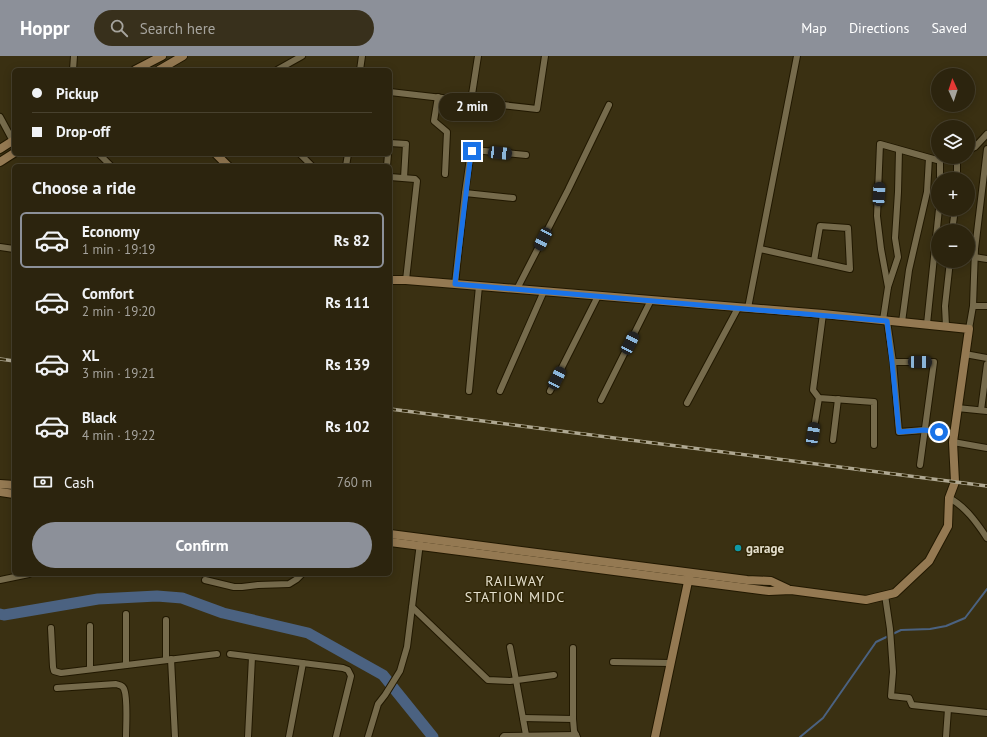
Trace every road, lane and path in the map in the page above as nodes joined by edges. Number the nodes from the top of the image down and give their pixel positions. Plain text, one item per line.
1 (74, 56) edge
2 (162, 56) edge
3 (183, 56) edge
4 (302, 56) edge
5 (362, 56) edge
6 (478, 56) edge
7 (545, 56) edge
8 (797, 56) edge
9 (73, 68) edge
10 (139, 68) edge
11 (162, 68) edge
12 (281, 68) edge
13 (360, 68) edge
14 (392, 92) edge
15 (438, 97) junction
16 (471, 101) junction
17 (609, 105) dead end
18 (0, 117) edge
19 (987, 134) edge
20 (12, 139) edge
21 (12, 142) edge
22 (392, 143) edge
23 (975, 147) edge
24 (0, 149) edge
25 (987, 149) edge
26 (899, 150) junction
27 (12, 155) edge
28 (526, 155) dead end
29 (101, 156) edge
30 (218, 156) edge
31 (302, 156) edge
32 (929, 158) joint
33 (0, 162) edge
34 (108, 164) edge
35 (226, 164) edge
36 (310, 164) edge
37 (445, 174) dead end
38 (392, 177) edge
39 (404, 178) junction
40 (465, 193) junction
41 (512, 198) dead end
42 (938, 216) edge
43 (0, 247) edge
44 (12, 249) edge
45 (760, 249) junction
46 (975, 249) edge
47 (975, 257) edge
48 (987, 259) edge
49 (814, 261) junction
50 (949, 268) edge
51 (974, 268) edge
52 (392, 280) edge
53 (406, 280) junction
54 (455, 284) junction
55 (479, 286) junction
56 (888, 287) junction
57 (517, 289) junction
58 (544, 291) junction
59 (598, 296) junction
60 (651, 300) junction
61 (972, 306) junction
62 (987, 306) edge
63 (738, 308) junction
64 (748, 308) junction
65 (823, 314) junction
66 (885, 321) junction
67 (902, 322) junction
68 (927, 324) junction
69 (946, 326) junction
70 (969, 329) junction
71 (965, 354) junction
72 (987, 358) edge
73 (892, 362) junction
74 (987, 364) edge
75 (469, 391) dead end
76 (500, 391) dead end
77 (550, 391) dead end
78 (819, 398) junction
79 (838, 399) junction
80 (601, 400) dead end
81 (687, 403) dead end
82 (957, 408) junction
83 (984, 411) edge
84 (924, 430) junction
85 (813, 434) dead end
86 (953, 438) junction
87 (833, 440) dead end
88 (874, 445) dead end
89 (987, 448) edge
90 (920, 465) dead end
91 (0, 484) edge
92 (12, 485) edge
93 (0, 492) edge
94 (12, 494) edge
95 (949, 498) junction
96 (392, 535) edge
97 (987, 538) edge
98 (392, 542) edge
99 (420, 542) junction
100 (19, 576) edge
101 (300, 576) edge
102 (689, 577) junction
103 (0, 580) edge
104 (205, 580) dead end
105 (885, 595) junction
106 (412, 607) junction
107 (126, 614) dead end
108 (166, 620) dead end
109 (90, 626) dead end
110 (51, 628) dead end
111 (510, 647) dead end
112 (573, 648) dead end
113 (217, 654) dead end
114 (230, 654) dead end
115 (252, 657) junction
116 (169, 660) junction
117 (613, 662) dead end
118 (303, 663) junction
119 (670, 663) junction
120 (126, 665) junction
121 (90, 669) junction
122 (554, 675) dead end
123 (516, 680) junction
124 (57, 688) dead end
125 (948, 709) junction
126 (987, 713) edge
127 (523, 718) junction
128 (573, 719) junction
129 (526, 735) junction
130 (576, 736) edge
131 (126, 737) edge
132 (175, 737) edge
133 (248, 737) edge
134 (289, 737) edge
135 (336, 737) edge
136 (368, 737) edge
137 (503, 737) edge
138 (654, 737) edge
139 (946, 737) edge

1 - 9 street
2 - 10 street
3 - 11 street
4 - 12 street
5 - 13 street
6 - 16 street
7 - 16 street
8 - 45 street
14 - 15 street
15 - 16 street
15 - 37 street
17 - 57 street
18 - 20 street
19 - 23 street
21 - 24 street
22 - 39 street
25 - 46 street
26 - 32 street
26 - 56 street
26 - 56 street
27 - 33 street
28 - 40 street
29 - 34 street
30 - 35 street
31 - 36 street
32 - 67 street
38 - 39 street
39 - 53 street
40 - 41 street
40 - 54 street
42 - 68 street
43 - 44 street
45 - 49 street
45 - 64 street
47 - 48 street
49 - 49 street
50 - 69 street
51 - 61 street
52 - 53 street
53 - 54 street
54 - 55 street
55 - 57 street
55 - 75 street
56 - 66 street
57 - 58 street
58 - 59 street
58 - 76 street
59 - 60 street
59 - 77 street
60 - 63 street
60 - 80 street
61 - 62 street
61 - 70 street
63 - 64 street
63 - 81 street
64 - 65 street
65 - 66 street
65 - 78 street
66 - 67 street
66 - 73 street
67 - 68 street
68 - 69 street
69 - 70 street
70 - 71 street
71 - 72 street
71 - 82 street
73 - 84 street
73 - 84 street
74 - 83 street
78 - 79 street
78 - 85 street
79 - 87 street
79 - 88 street
82 - 83 street
82 - 86 street
84 - 86 street
84 - 90 street
86 - 89 street
86 - 95 street
91 - 92 street
93 - 94 street
95 - 97 street
95 - 105 street
96 - 99 street
98 - 99 street
99 - 102 street
99 - 106 street
100 - 103 street
101 - 104 street
102 - 105 street
102 - 119 street
105 - 125 street
106 - 123 street
106 - 136 street
107 - 120 street
108 - 116 street
109 - 121 street
110 - 121 street
111 - 123 street
112 - 128 street
113 - 116 street
114 - 115 street
115 - 118 street
115 - 133 street
116 - 120 street
116 - 132 street
117 - 119 street
118 - 134 street
118 - 135 street
119 - 138 street
120 - 121 street
122 - 123 street
123 - 127 street
124 - 131 street
125 - 126 street
125 - 139 street
127 - 128 street
127 - 129 street
128 - 130 street
129 - 130 street
129 - 137 street

